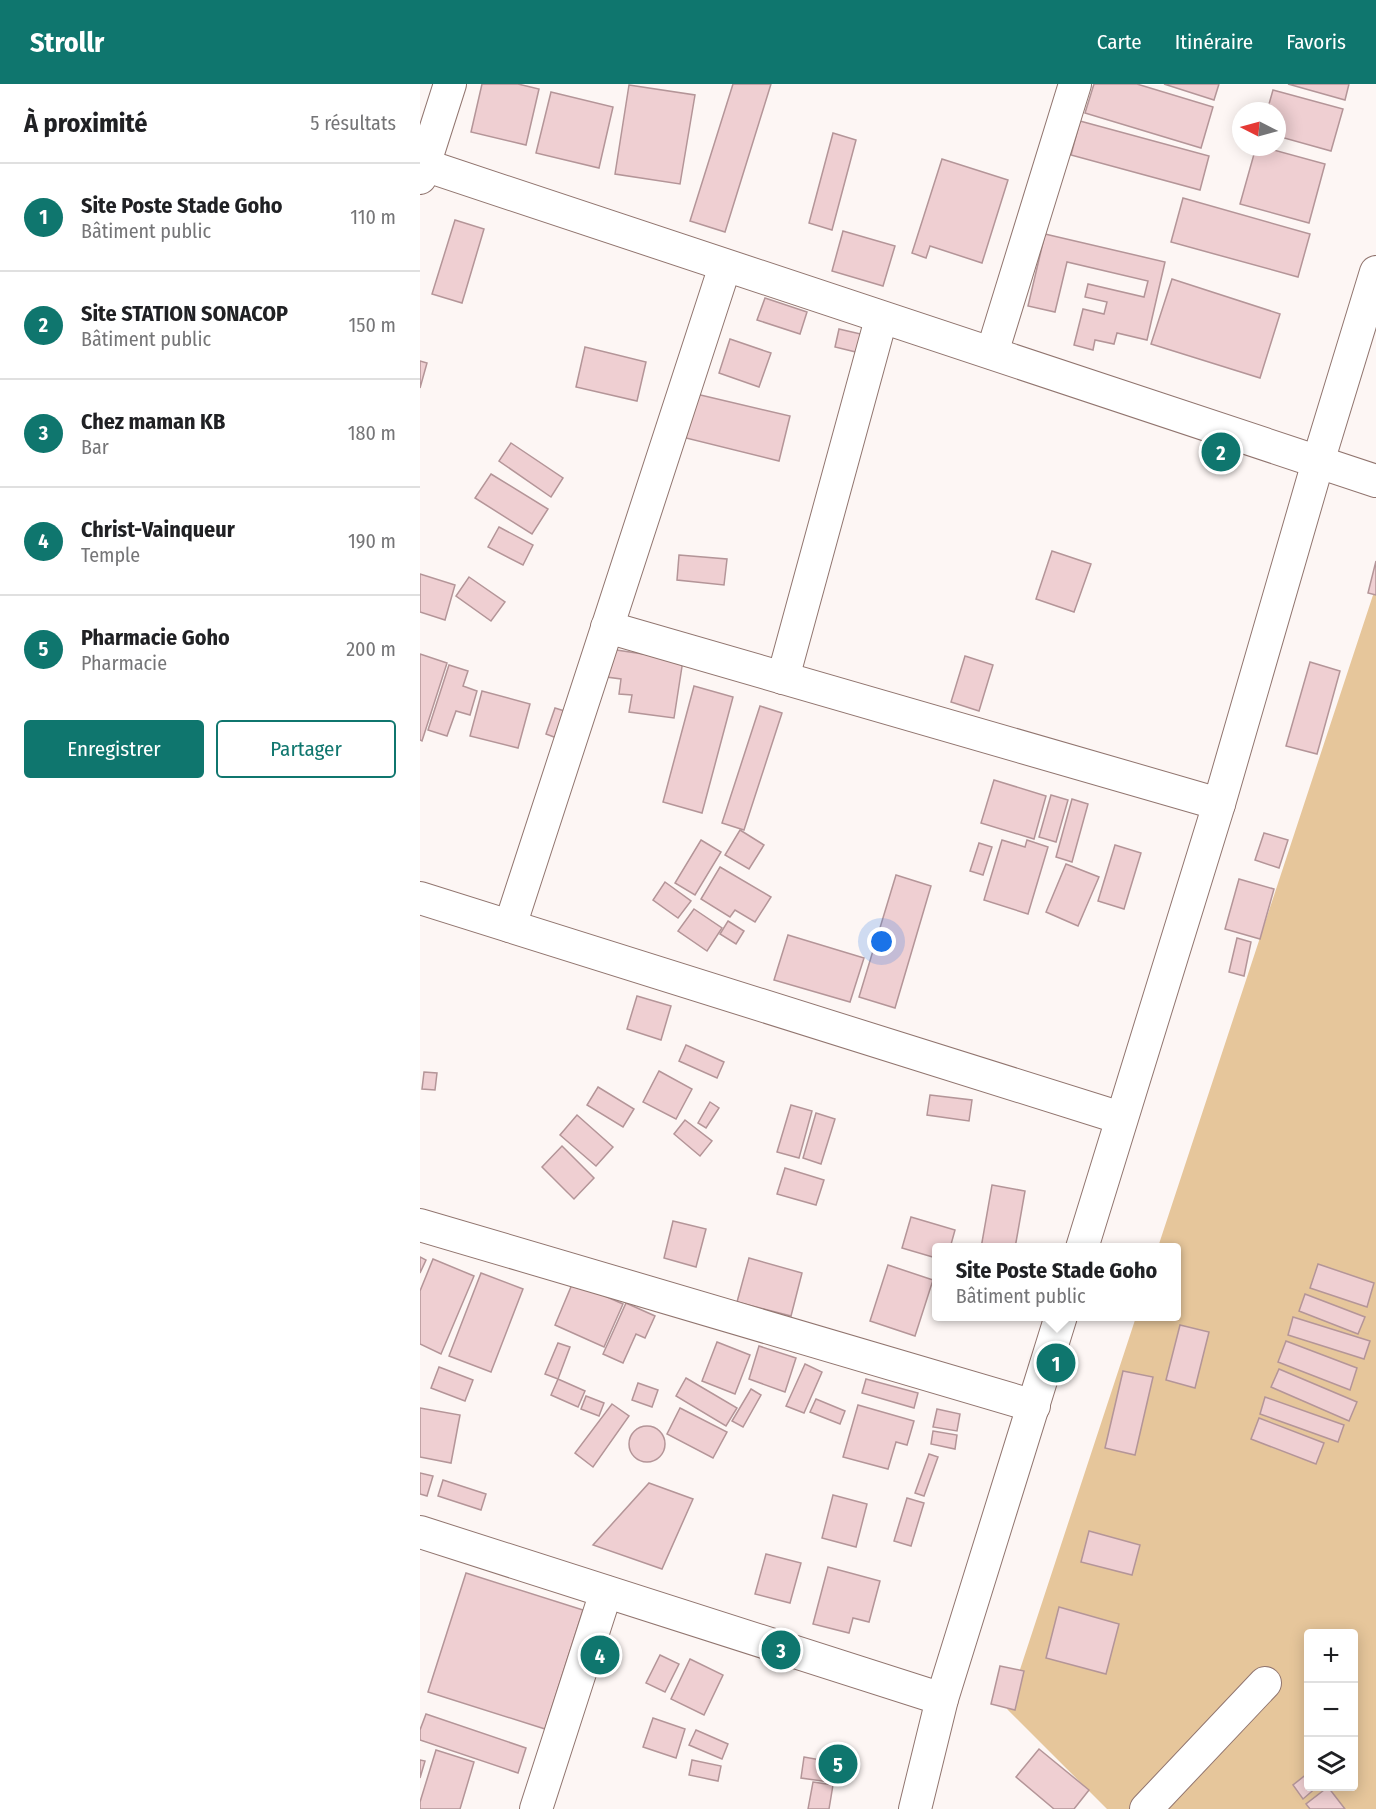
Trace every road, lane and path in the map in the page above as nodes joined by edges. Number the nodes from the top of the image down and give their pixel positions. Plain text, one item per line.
1 (450, 84) edge
2 (1075, 84) edge
3 (422, 172) edge
4 (725, 266) junction
5 (1376, 272) edge
6 (881, 318) junction
7 (992, 353) junction
8 (1317, 462) junction
9 (1376, 481) edge
10 (607, 627) junction
11 (783, 678) junction
12 (1219, 804) junction
13 (420, 898) edge
14 (510, 926) junction
15 (1120, 1118) junction
16 (420, 1225) edge
17 (1083, 1243) edge
18 (1060, 1321) edge
19 (1034, 1406) junction
20 (420, 1533) edge
21 (606, 1592) junction
22 (1265, 1683) dead end
23 (942, 1699) junction
24 (536, 1809) edge
25 (915, 1809) edge
26 (1146, 1809) edge

1 - 3 street
2 - 7 street
3 - 4 street
4 - 6 street
4 - 10 street
5 - 8 street
6 - 7 street
6 - 11 street
7 - 8 street
8 - 9 street
8 - 12 street
10 - 11 street
10 - 14 street
11 - 12 street
12 - 15 street
13 - 14 street
14 - 15 street
15 - 17 street
16 - 19 street
18 - 19 street
19 - 23 street
20 - 21 street
21 - 23 street
21 - 24 street
22 - 26 street
23 - 25 street

